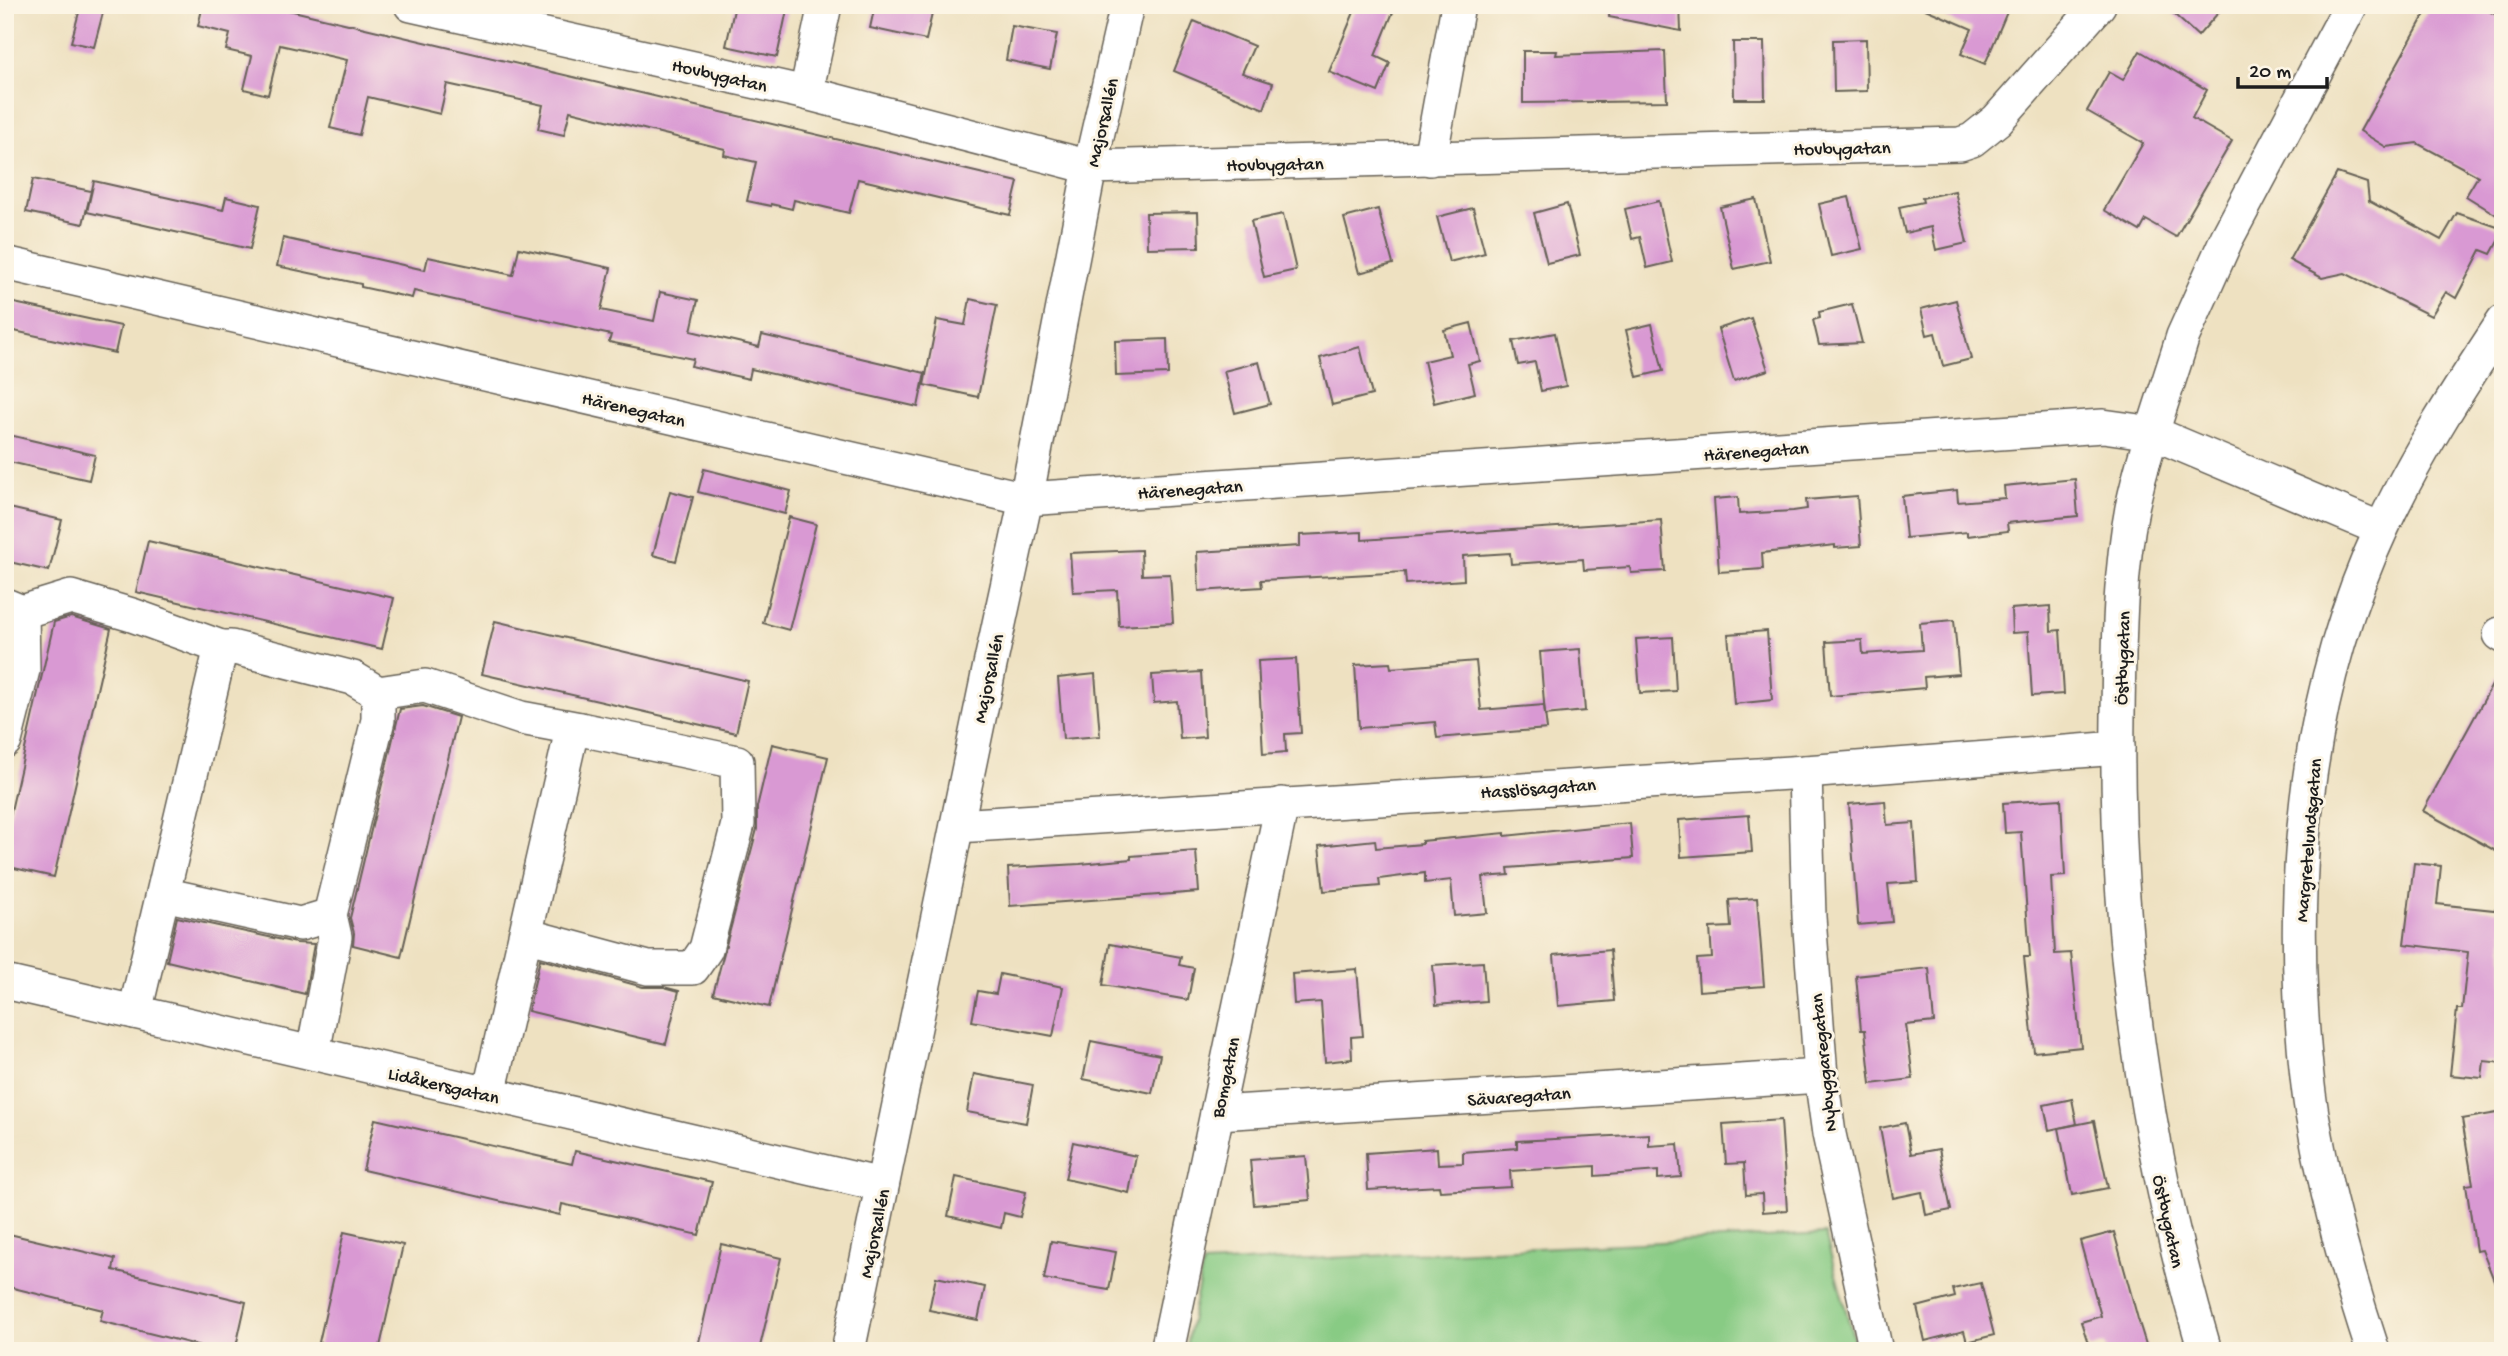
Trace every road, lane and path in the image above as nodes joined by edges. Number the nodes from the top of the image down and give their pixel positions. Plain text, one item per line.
1 (411, 5) edge
2 (825, 5) edge
3 (1128, 5) edge
4 (1458, 5) edge
5 (2099, 5) edge
6 (2351, 5) edge
7 (806, 93) junction
8 (1430, 159) junction
9 (1090, 167) junction
10 (5, 262) edge
11 (2503, 322) edge
12 (2153, 433) junction
13 (1026, 499) junction
14 (2381, 529) junction
15 (14, 608) edge
16 (221, 647) junction
17 (378, 693) junction
18 (580, 729) junction
19 (5, 741) edge
20 (2118, 748) junction
21 (1805, 772) junction
22 (1282, 804) junction
23 (957, 826) junction
24 (163, 894) junction
25 (330, 915) junction
26 (524, 935) junction
27 (5, 982) edge
28 (135, 1012) junction
29 (313, 1053) junction
30 (1821, 1076) junction
31 (489, 1094) junction
32 (1217, 1113) junction
33 (882, 1185) junction
34 (848, 1351) edge
35 (1167, 1351) edge
36 (1875, 1351) edge
37 (2204, 1351) edge
38 (2373, 1351) edge

1 - 7 street, Hovbygatan
2 - 7 street
3 - 9 street, Majorsallén
4 - 8 street
5 - 8 street, Hovbygatan
6 - 12 street, Östbygatan
7 - 9 street, Hovbygatan
8 - 9 street, Hovbygatan
9 - 13 street, Majorsallén
10 - 13 street, Härenegatan
11 - 14 street, Margretelundsgatan
12 - 13 street, Härenegatan
12 - 14 street, Härenegatan
12 - 20 street, Östbygatan
13 - 23 street, Majorsallén
14 - 38 street, Margretelundsgatan
15 - 16 street
15 - 19 street
16 - 17 street
16 - 24 street
17 - 18 street
17 - 25 street
18 - 26 street
18 - 26 street
20 - 21 street, Hasslösagatan
20 - 37 street, Östbygatan
21 - 22 street, Hasslösagatan
21 - 30 street, Nybyggaregatan
22 - 23 street, Hasslösagatan
22 - 32 street, Bomgatan
23 - 33 street, Majorsallén
24 - 25 street
24 - 28 street
25 - 29 street
26 - 31 street
27 - 28 street, Lidåkersgatan
28 - 29 street, Lidåkersgatan
29 - 31 street, Lidåkersgatan
30 - 32 street, Sävaregatan
30 - 36 street, Nybyggaregatan
31 - 33 street, Lidåkersgatan
32 - 35 street, Bomgatan
33 - 34 street, Majorsallén

